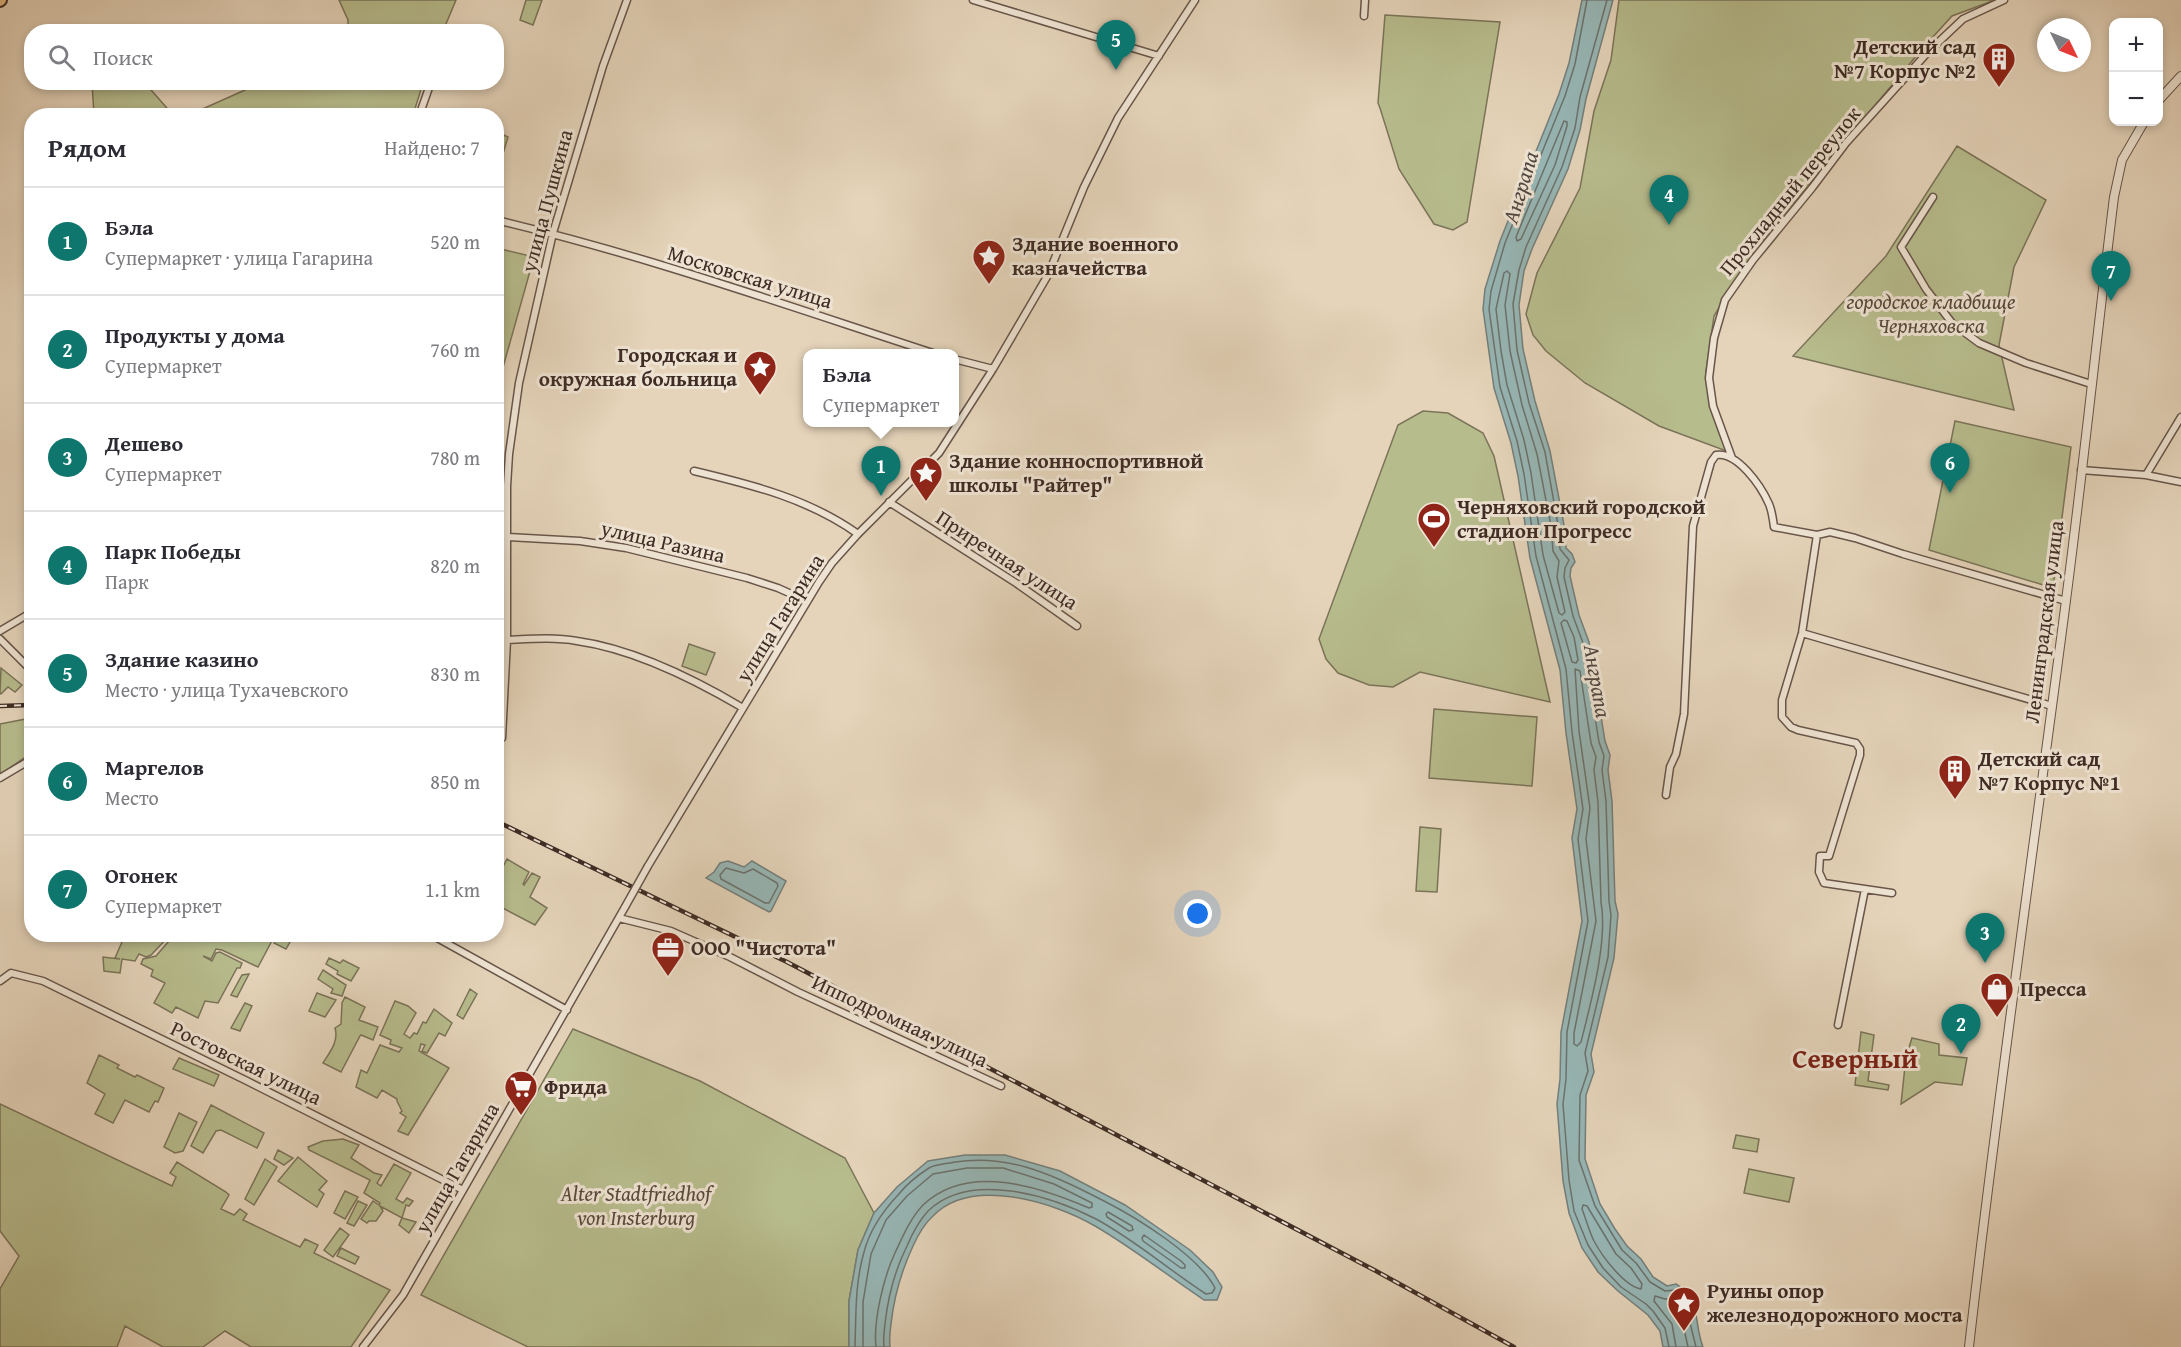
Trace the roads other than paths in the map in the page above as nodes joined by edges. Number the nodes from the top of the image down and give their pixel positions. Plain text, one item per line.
1 (627, 0) edge
2 (973, 0) edge
3 (1195, 0) edge
4 (1365, 0) edge
5 (2004, 0) edge
6 (1364, 16) dead end
7 (1159, 56) junction
8 (2181, 76) edge
9 (428, 90) edge
10 (2163, 96) edge
11 (422, 108) edge
12 (2142, 126) edge
13 (1933, 197) dead end
14 (504, 222) edge
15 (553, 234) junction
16 (921, 349) edge
17 (959, 360) edge
18 (993, 369) junction
19 (2091, 384) junction
20 (2181, 417) edge
21 (959, 422) edge
22 (956, 427) edge
23 (1732, 458) junction
24 (2081, 470) junction
25 (694, 471) dead end
26 (2146, 475) junction
27 (2181, 482) edge
28 (889, 502) junction
29 (858, 534) junction
30 (1817, 535) junction
31 (506, 537) junction
32 (807, 601) junction
33 (2066, 601) junction
34 (24, 617) edge
35 (1077, 626) dead end
36 (0, 631) edge
37 (1802, 633) junction
38 (0, 639) edge
39 (507, 640) junction
40 (24, 663) edge
41 (504, 699) edge
42 (2052, 706) junction
43 (743, 708) junction
44 (24, 764) edge
45 (0, 778) edge
46 (1666, 795) dead end
47 (1864, 889) junction
48 (1892, 892) dead end
49 (619, 918) junction
50 (444, 942) edge
51 (0, 981) edge
52 (567, 1010) junction
53 (1838, 1025) dead end
54 (1001, 1086) dead end
55 (464, 1190) junction
56 (363, 1347) edge
57 (1969, 1347) edge

1 - 15 street, улица Пушкина
2 - 7 street
3 - 7 street, улица Гагарина
4 - 6 street
5 - 23 street, Прохладный переулок
7 - 18 street, улица Гагарина
8 - 10 street
9 - 11 street
12 - 19 street, Ленинградская улица
13 - 19 street
14 - 15 street, Московская улица
15 - 16 street, Московская улица
15 - 31 street, улица Пушкина
17 - 18 street
18 - 21 street, улица Гагарина
19 - 24 street, Ленинградская улица
20 - 26 street
22 - 28 street, улица Гагарина
23 - 30 street
23 - 46 street
24 - 26 street
24 - 33 street, Ленинградская улица
25 - 29 street
26 - 27 street
28 - 29 street, улица Гагарина
28 - 35 street, Приречная улица
29 - 32 street, улица Гагарина
30 - 33 street
30 - 37 street
31 - 32 street, улица Разина
31 - 39 street, улица Пушкина
32 - 43 street, улица Гагарина
33 - 42 street, Ленинградская улица
34 - 36 street
37 - 42 street
37 - 47 street
38 - 40 street
39 - 41 street, улица Пушкина
39 - 43 street
42 - 57 street, Ленинградская улица
43 - 49 street, улица Гагарина, bridge
44 - 45 street
47 - 48 street
47 - 53 street
49 - 52 street, улица Гагарина
49 - 54 street, Ипподромная улица
50 - 52 street
51 - 55 street, Ростовская улица
52 - 55 street, улица Гагарина
55 - 56 street, улица Гагарина

